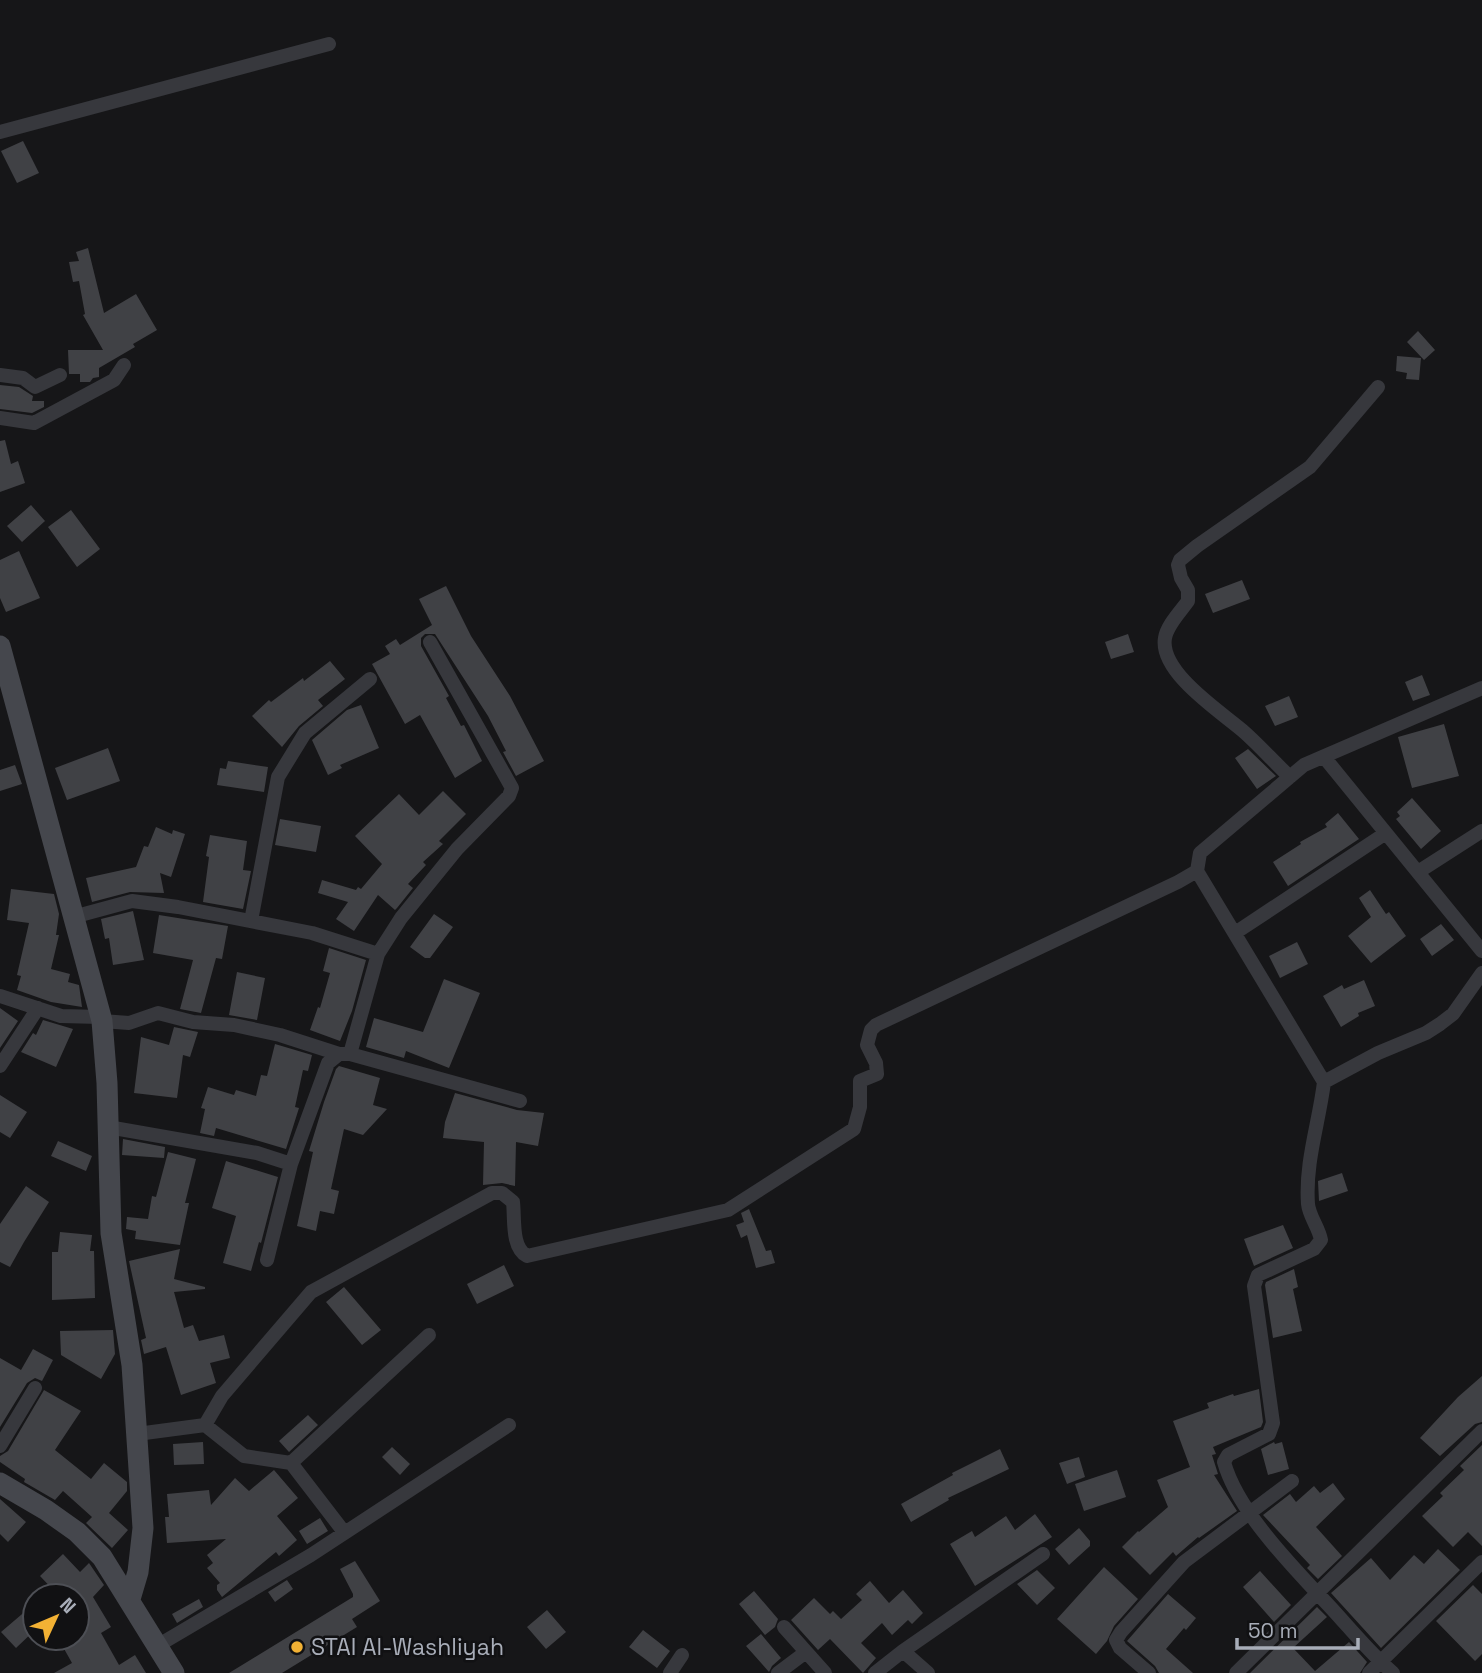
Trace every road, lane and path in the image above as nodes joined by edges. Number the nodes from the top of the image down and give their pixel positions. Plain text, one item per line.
1 (328, 44) dead end
2 (0, 132) edge
3 (124, 365) dead end
4 (0, 375) edge
5 (60, 375) dead end
6 (1378, 387) dead end
7 (0, 418) edge
8 (430, 642) dead end
9 (0, 646) edge
10 (370, 679) dead end
11 (1482, 688) edge
12 (1324, 757) junction
13 (1290, 777) junction
14 (1482, 831) edge
15 (1386, 833) junction
16 (1197, 871) junction
17 (1418, 872) junction
18 (73, 917) junction
19 (251, 921) junction
20 (1235, 933) junction
21 (1482, 951) edge
22 (378, 954) junction
23 (1482, 973) edge
24 (0, 996) edge
25 (38, 1009) junction
26 (101, 1019) junction
27 (344, 1054) junction
28 (0, 1066) edge
29 (1324, 1082) junction
30 (520, 1101) dead end
31 (108, 1127) junction
32 (291, 1164) junction
33 (267, 1261) dead end
34 (429, 1335) dead end
35 (35, 1388) dead end
36 (509, 1425) dead end
37 (205, 1426) junction
38 (1482, 1430) edge
39 (137, 1434) junction
40 (0, 1446) edge
41 (291, 1463) junction
42 (1292, 1481) dead end
43 (0, 1483) edge
44 (1248, 1513) junction
45 (344, 1532) junction
46 (1043, 1554) dead end
47 (1482, 1562) edge
48 (1318, 1594) junction
49 (130, 1599) junction
50 (784, 1627) dead end
51 (158, 1646) junction
52 (903, 1651) junction
53 (806, 1652) junction
54 (682, 1655) dead end
55 (1381, 1662) junction
56 (174, 1673) edge
57 (670, 1673) edge
58 (778, 1673) edge
59 (825, 1673) edge
60 (875, 1673) edge
61 (928, 1673) edge
62 (1149, 1673) edge
63 (1236, 1673) edge
64 (1369, 1673) edge
65 (1393, 1673) edge

1 - 2 street
3 - 7 street
4 - 5 street
6 - 13 street
8 - 22 street
9 - 18 street
10 - 19 street
11 - 12 street
12 - 13 street
12 - 15 street
13 - 16 street
14 - 17 street
15 - 17 street
15 - 20 street
16 - 20 street
16 - 37 street
17 - 21 street
18 - 19 street
18 - 26 street
19 - 22 street
20 - 29 street
22 - 27 street
23 - 29 street
24 - 25 street
25 - 26 street
25 - 28 street
26 - 27 street
26 - 31 street
27 - 30 street
27 - 32 street
29 - 44 street
31 - 32 street
31 - 39 street
32 - 33 street
34 - 41 street
35 - 40 street
36 - 45 street
37 - 39 street
37 - 41 street
38 - 48 street
39 - 49 street
41 - 45 street
42 - 44 street
43 - 49 street
44 - 48 street
44 - 62 street
45 - 51 street
46 - 52 street
47 - 55 street
48 - 55 street
48 - 63 street
49 - 51 street
50 - 53 street
51 - 56 street
52 - 60 street
52 - 61 street
53 - 58 street
53 - 59 street
54 - 57 street
55 - 64 street
55 - 65 street

